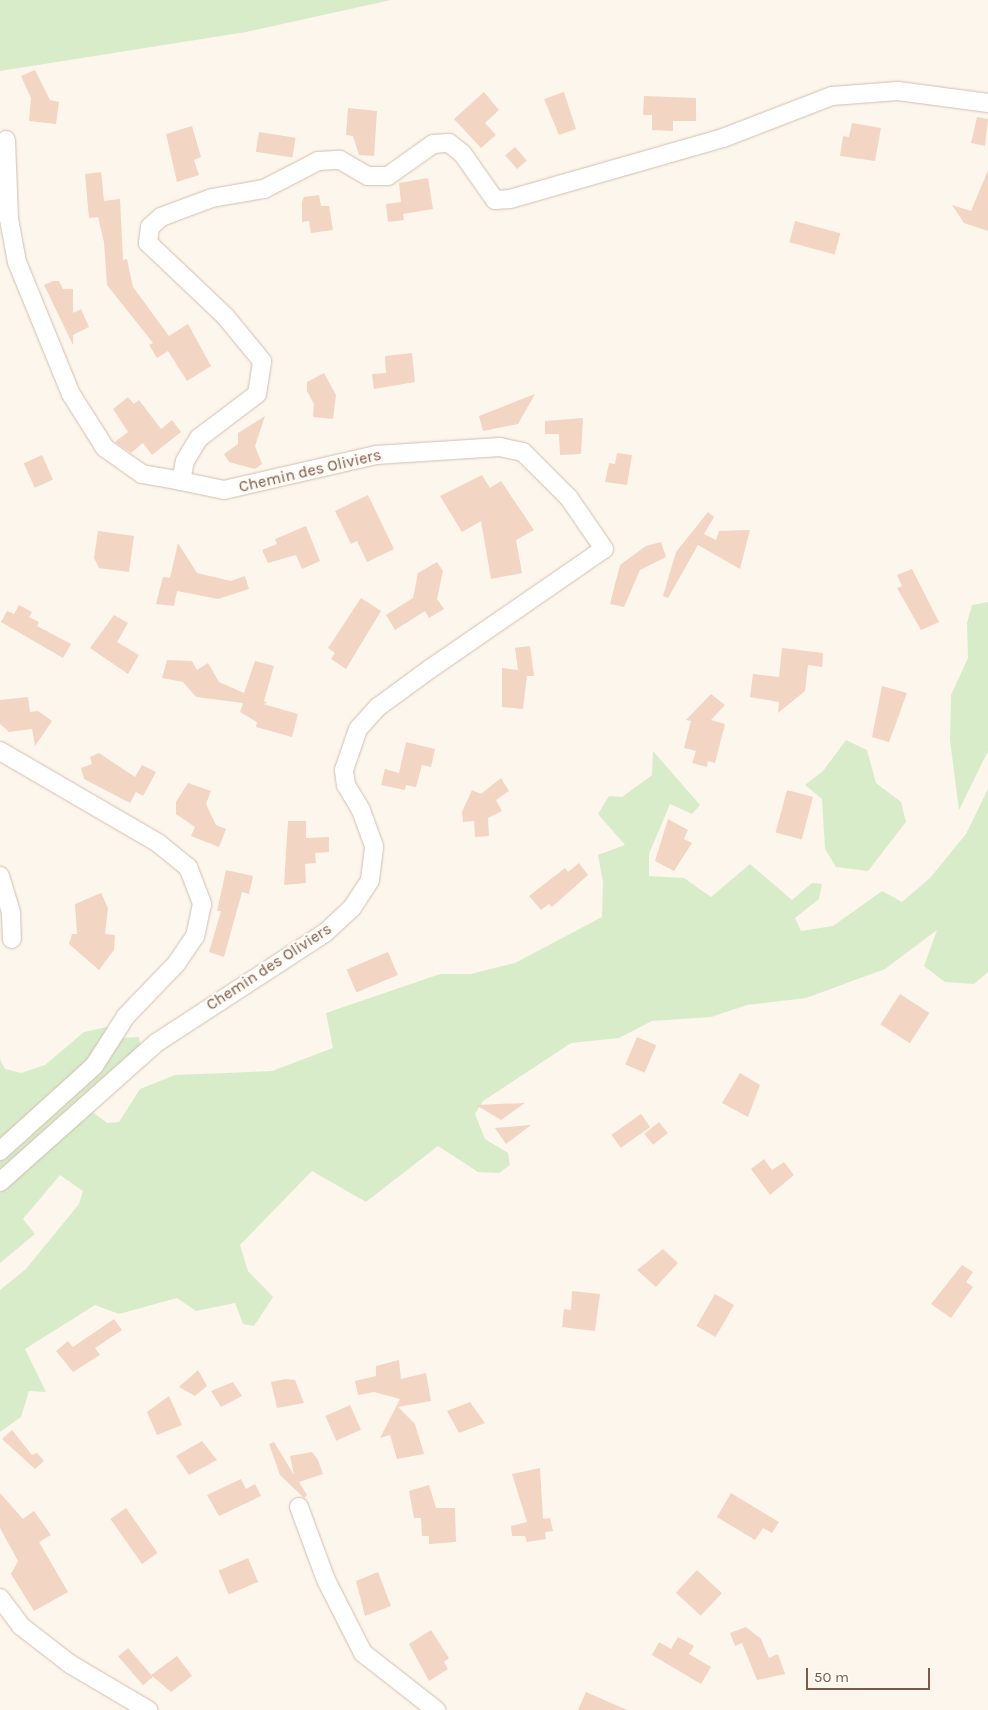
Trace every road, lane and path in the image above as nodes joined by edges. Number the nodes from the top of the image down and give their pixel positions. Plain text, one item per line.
1 (988, 103) edge
2 (6, 140) dead end
3 (181, 481) junction
4 (0, 751) edge
5 (0, 876) edge
6 (12, 939) dead end
7 (0, 1151) edge
8 (0, 1182) edge
9 (299, 1507) dead end
10 (0, 1598) edge
11 (148, 1710) edge
12 (436, 1710) edge

1 - 3 street
2 - 3 street
3 - 8 street, Chemin des Oliviers
4 - 7 street
5 - 6 street
9 - 12 street
10 - 11 street

